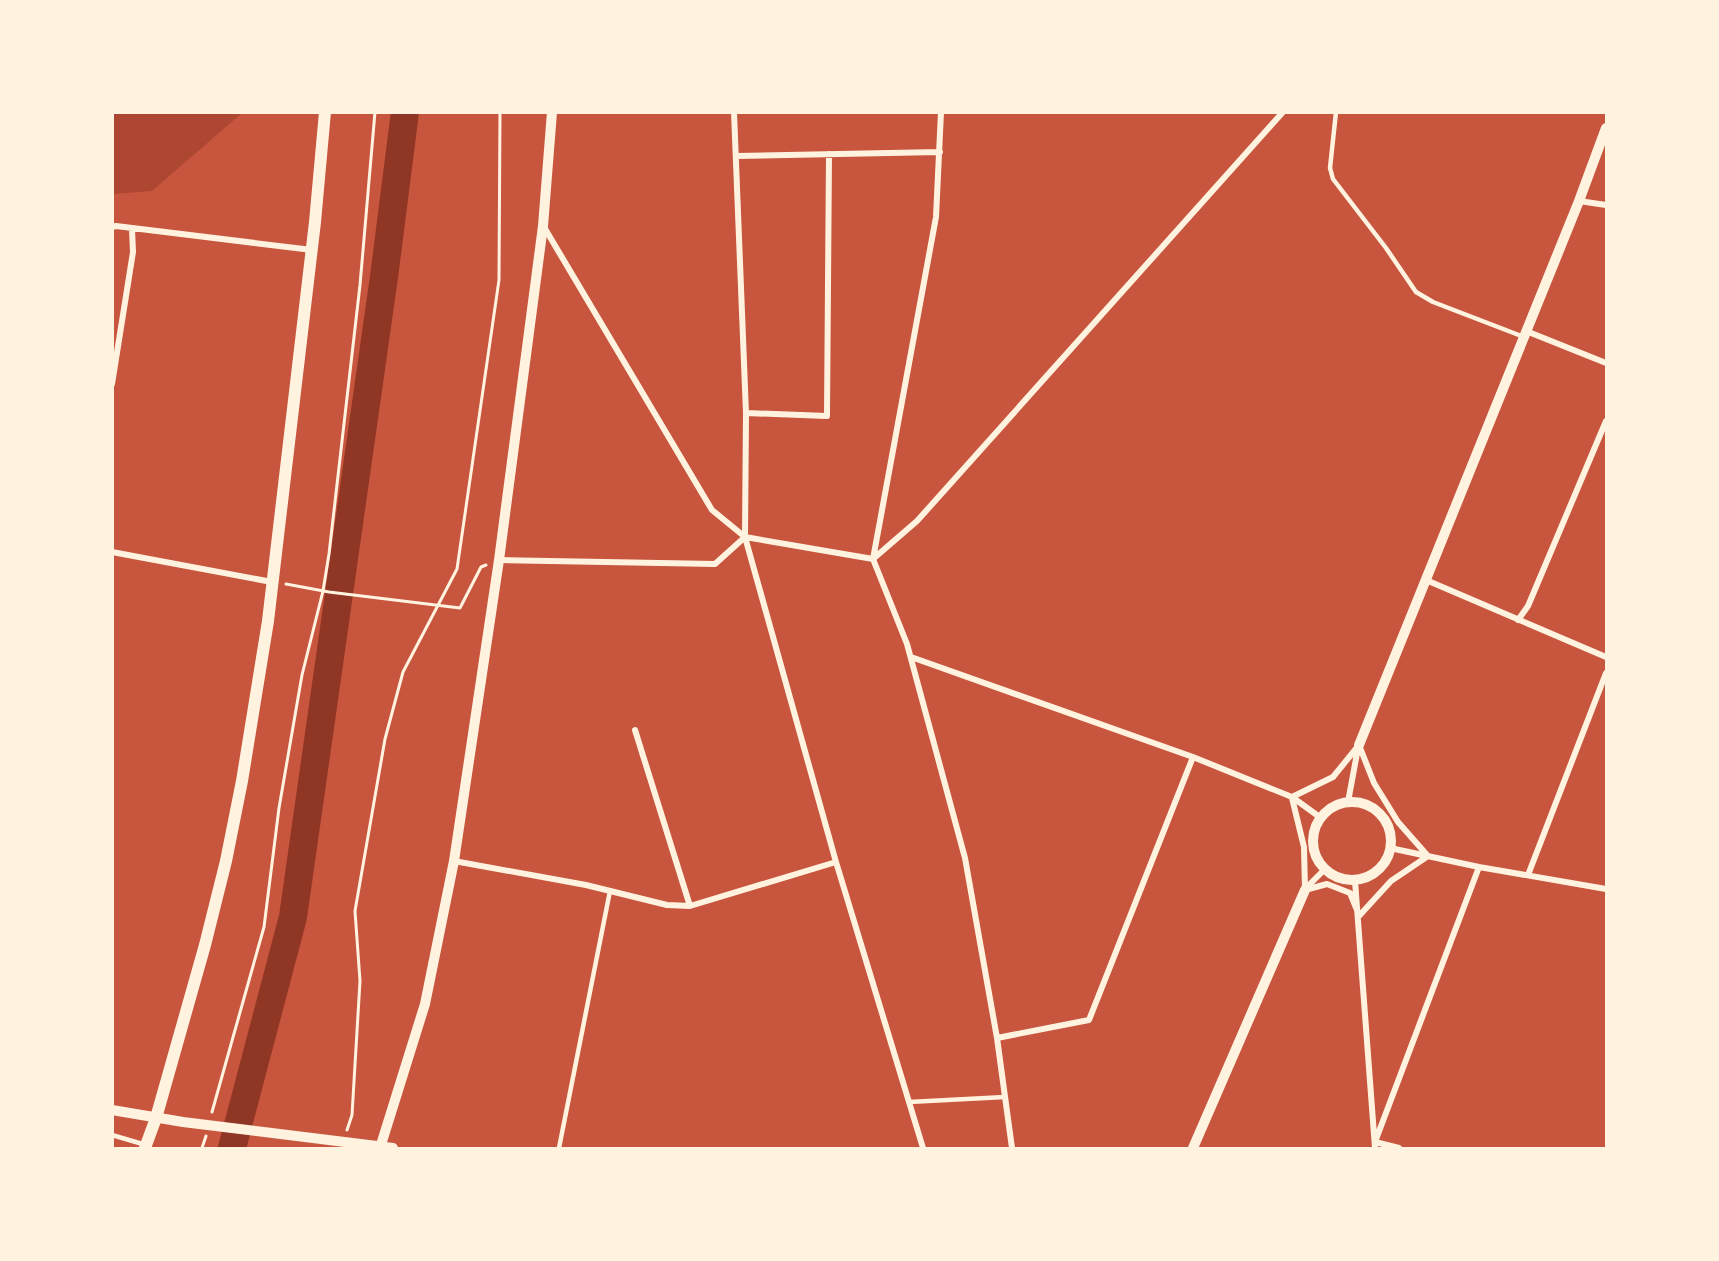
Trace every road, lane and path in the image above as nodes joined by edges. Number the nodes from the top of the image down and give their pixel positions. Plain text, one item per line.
1 (325, 112) edge
2 (375, 112) edge
3 (500, 112) edge
4 (552, 112) edge
5 (734, 112) edge
6 (941, 112) edge
7 (1283, 112) edge
8 (1336, 112) edge
9 (1606, 128) edge
10 (940, 152) junction
11 (829, 154) junction
12 (735, 156) junction
13 (1579, 201) junction
14 (1606, 205) edge
15 (543, 226) junction
16 (112, 227) edge
17 (132, 229) junction
18 (312, 250) junction
19 (1525, 334) junction
20 (1606, 363) edge
21 (112, 384) edge
22 (746, 413) junction
23 (1606, 421) edge
24 (745, 537) junction
25 (112, 552) edge
26 (873, 559) junction
27 (499, 560) junction
28 (1426, 580) junction
29 (273, 582) junction
30 (323, 591) junction
31 (439, 605) junction
32 (1518, 620) junction
33 (911, 657) junction
34 (1606, 657) edge
35 (1606, 673) edge
36 (635, 730) dead end
37 (1359, 745) junction
38 (1193, 757) junction
39 (1292, 797) junction
40 (1348, 802) junction
41 (1321, 818) junction
42 (1390, 848) junction
43 (1428, 856) junction
44 (454, 861) junction
45 (836, 862) junction
46 (1479, 867) junction
47 (1325, 869) junction
48 (1528, 875) junction
49 (1355, 881) junction
50 (1606, 889) edge
51 (1305, 890) junction
52 (610, 891) junction
53 (690, 906) junction
54 (1359, 916) junction
55 (997, 1038) junction
56 (1005, 1097) junction
57 (909, 1102) junction
58 (112, 1110) edge
59 (156, 1118) junction
60 (210, 1119) dead end
61 (208, 1129) dead end
62 (112, 1135) edge
63 (345, 1137) dead end
64 (1375, 1145) edge
65 (145, 1147) edge
66 (381, 1147) edge
67 (202, 1149) edge
68 (393, 1149) edge
69 (559, 1149) edge
70 (923, 1149) edge
71 (1012, 1149) edge
72 (1193, 1149) edge
73 (1399, 1149) edge

1 - 18 main road
2 - 30 path
3 - 31 path
4 - 15 street
5 - 12 street
6 - 10 street
7 - 26 street
8 - 19 lane
9 - 13 street
10 - 11 street
10 - 26 street
11 - 12 street
11 - 22 street
12 - 22 street
13 - 14 street
13 - 19 street
15 - 24 street
15 - 27 street
16 - 17 street
17 - 18 street
17 - 21 street
18 - 29 main road
19 - 20 street
19 - 28 street
22 - 24 street
23 - 32 street
24 - 26 street
24 - 27 street
24 - 45 street
25 - 29 street
26 - 33 street
27 - 31 path
27 - 44 street
28 - 32 street
28 - 37 street
29 - 30 path
29 - 59 main road
30 - 31 path
30 - 60 path
31 - 63 path
32 - 34 street
33 - 38 street
33 - 55 street
35 - 48 street
36 - 53 street
37 - 39 street
37 - 40 street
37 - 43 street
38 - 39 street
38 - 55 street
39 - 41 street
39 - 51 street
40 - 41 street
40 - 42 street
41 - 47 street
42 - 43 street
42 - 49 street
43 - 46 street
43 - 54 street
44 - 52 street
44 - 66 street
45 - 53 street
45 - 57 street
46 - 48 street
46 - 64 street
47 - 49 street
47 - 51 street
48 - 50 street
49 - 54 street
51 - 54 street
51 - 72 street
52 - 53 street
52 - 69 lane
54 - 64 street
55 - 56 street
56 - 57 lane
56 - 71 street
57 - 70 street
58 - 59 street
59 - 65 main road
59 - 66 street
61 - 67 path
62 - 65 lane
64 - 73 street
66 - 68 street

